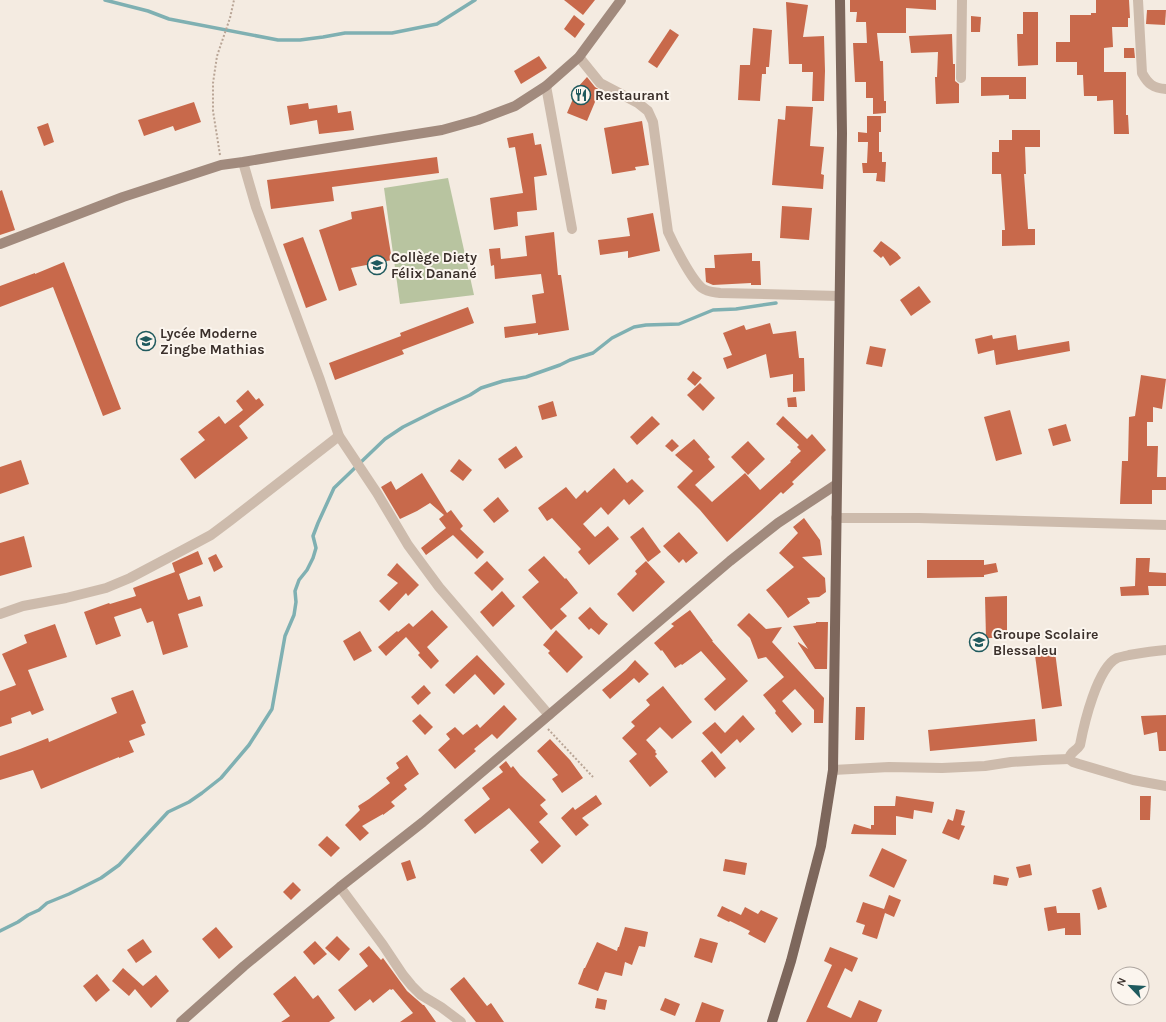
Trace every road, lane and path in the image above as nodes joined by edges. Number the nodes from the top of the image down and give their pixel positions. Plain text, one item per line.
1 (234, 0) edge
2 (621, 0) edge
3 (840, 0) edge
4 (962, 0) edge
5 (1138, 0) edge
6 (579, 57) junction
7 (961, 78) dead end
8 (546, 86) junction
9 (1166, 89) edge
10 (243, 162) junction
11 (221, 164) junction
12 (572, 229) dead end
13 (0, 244) edge
14 (839, 296) junction
15 (339, 436) junction
16 (837, 484) junction
17 (836, 518) junction
18 (1166, 525) edge
19 (0, 614) edge
20 (1166, 650) edge
21 (549, 715) junction
22 (541, 722) junction
23 (1069, 759) junction
24 (833, 770) junction
25 (593, 777) dead end
26 (1166, 786) edge
27 (340, 887) junction
28 (181, 1022) edge
29 (461, 1022) edge
30 (772, 1022) edge

1 - 11 path
2 - 6 street
3 - 14 main road
4 - 7 street
5 - 9 street
6 - 8 street
6 - 14 street
8 - 10 street
8 - 12 street
10 - 11 street
10 - 15 street
11 - 13 street
14 - 16 main road
15 - 19 street
15 - 21 street
16 - 17 main road
16 - 21 street
17 - 18 street
17 - 24 main road
20 - 23 street
21 - 22 street
22 - 25 path
22 - 27 street
23 - 24 street
23 - 26 street
24 - 30 main road
27 - 28 street
27 - 29 street

